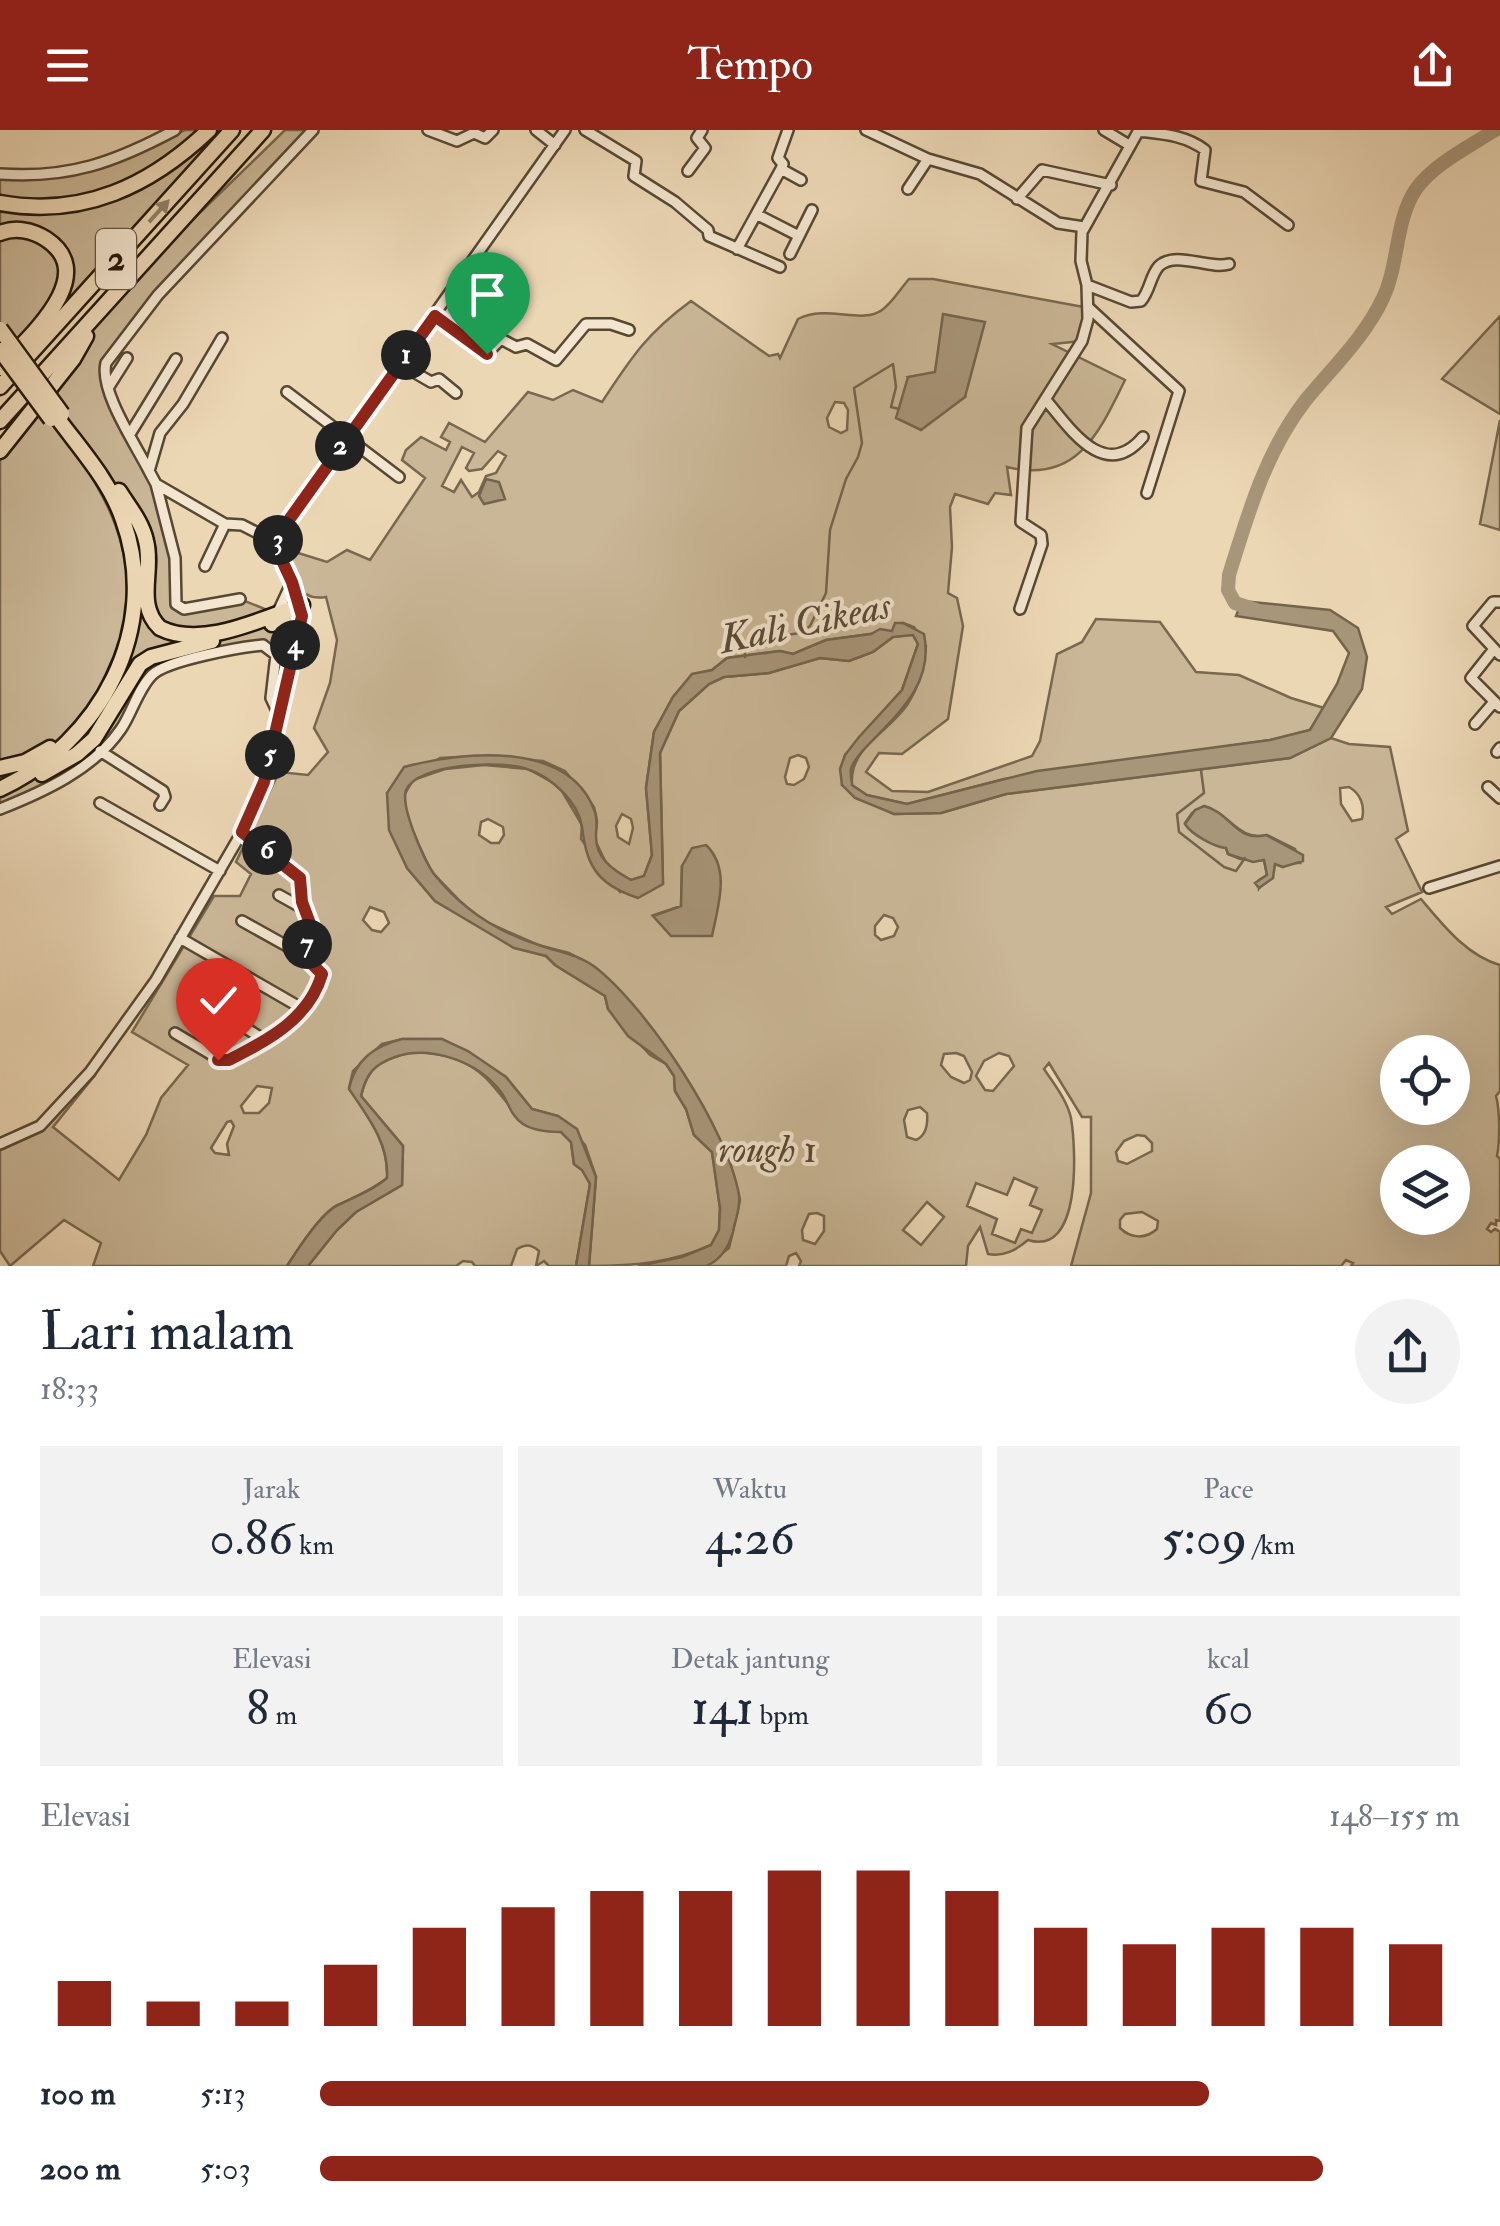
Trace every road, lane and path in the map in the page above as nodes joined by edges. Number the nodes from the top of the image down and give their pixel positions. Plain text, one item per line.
1 (175, 130) edge
2 (209, 130) edge
3 (232, 130) edge
4 (263, 130) edge
5 (313, 130) edge
6 (428, 130) edge
7 (493, 130) edge
8 (536, 130) edge
9 (565, 130) edge
10 (585, 130) edge
11 (702, 130) edge
12 (788, 130) edge
13 (866, 130) edge
14 (1104, 130) edge
15 (1139, 131) edge
16 (889, 135) edge
17 (555, 145) junction
18 (1129, 145) junction
19 (928, 159) junction
20 (781, 169) junction
21 (688, 172) dead end
22 (0, 174) edge
23 (801, 180) dead end
24 (1111, 184) junction
25 (908, 189) dead end
26 (1017, 198) junction
27 (0, 203) edge
28 (812, 210) dead end
29 (758, 216) junction
30 (1288, 226) dead end
31 (1084, 227) junction
32 (0, 233) edge
33 (799, 236) junction
34 (737, 249) junction
35 (790, 254) dead end
36 (472, 264) junction
37 (1229, 264) dead end
38 (780, 267) dead end
39 (486, 274) dead end
40 (1087, 284) junction
41 (1089, 308) junction
42 (101, 309) junction
43 (435, 316) junction
44 (0, 329) edge
45 (629, 330) dead end
46 (222, 338) dead end
47 (0, 339) edge
48 (0, 350) edge
49 (127, 358) dead end
50 (176, 359) dead end
51 (400, 364) junction
52 (0, 368) edge
53 (0, 387) edge
54 (108, 388) junction
55 (287, 392) dead end
56 (456, 393) dead end
57 (1046, 400) junction
58 (56, 416) junction
59 (0, 422) edge
60 (130, 434) junction
61 (347, 437) junction
62 (1143, 437) dead end
63 (0, 451) edge
64 (149, 470) junction
65 (399, 477) dead end
66 (156, 484) junction
67 (1147, 492) dead end
68 (225, 524) junction
69 (277, 543) junction
70 (206, 566) dead end
71 (292, 582) junction
72 (240, 598) dead end
73 (1500, 602) edge
74 (1020, 609) dead end
75 (302, 611) junction
76 (276, 618) junction
77 (296, 641) junction
78 (1497, 652) edge
79 (1497, 704) edge
80 (280, 717) junction
81 (1475, 724) dead end
82 (100, 751) junction
83 (0, 768) edge
84 (17, 781) junction
85 (1488, 787) dead end
86 (0, 789) edge
87 (1500, 798) edge
88 (100, 803) dead end
89 (160, 806) dead end
90 (0, 809) edge
91 (242, 832) junction
92 (1500, 866) edge
93 (220, 871) junction
94 (1429, 888) dead end
95 (280, 895) dead end
96 (304, 910) junction
97 (242, 922) dead end
98 (180, 938) junction
99 (303, 955) junction
100 (196, 996) dead end
101 (303, 1009) junction
102 (175, 1033) dead end
103 (266, 1041) junction
104 (0, 1144) edge

1 - 22 street
2 - 27 highway
53 -> 3 highway, 2
4 - 42 highway, 2
5 - 54 street
6 - 7 street
8 - 17 street
9 - 17 street
10 - 34 street
11 - 21 street
12 - 20 street
13 - 16 street
14 - 18 street
15 - 18 street
15 - 30 street
16 - 19 street
17 - 36 street
18 - 24 street
19 - 25 street
19 - 26 street
20 - 23 street
20 - 29 street
24 - 26 street
24 - 31 street
26 - 31 street
28 - 33 street
29 - 33 street
29 - 34 street
31 - 40 street
32 - 52 highway
33 - 35 street
34 - 38 street
36 - 39 street
36 - 43 street
37 - 40 street
40 - 41 street
41 - 57 street
41 - 67 street
42 - 59 highway, 2
42 - 63 highway
43 - 45 street
43 - 51 street
44 - 58 highway, bridge
46 - 64 street
47 - 58 highway, bridge
48 - 58 highway, bridge
49 - 54 street
50 - 60 street
51 - 56 street
51 - 61 street
54 - 60 street
55 - 61 street
57 - 62 street
57 - 74 street
58 - 76 highway
58 - 83 highway
58 - 84 highway
60 - 64 street
61 - 65 street
61 - 69 street
64 - 66 street
66 - 68 street
66 - 72 street
68 - 69 street
68 - 70 street
69 - 71 street
71 - 75 street
71 - 76 street
73 - 78 street
75 - 76 highway
75 - 77 street
76 - 77 street
76 - 84 highway
77 - 80 street
78 - 79 street
79 - 81 street
80 - 82 street
80 - 91 street
82 - 89 street
82 - 90 street
84 - 86 highway
85 - 87 street
88 - 93 street
91 - 93 street
91 - 96 street
92 - 94 street
93 - 98 street
95 - 96 street
96 - 99 street
97 - 99 street
98 - 101 street
98 - 104 street
99 - 101 street
100 - 103 street
101 - 103 street
102 - 103 street

